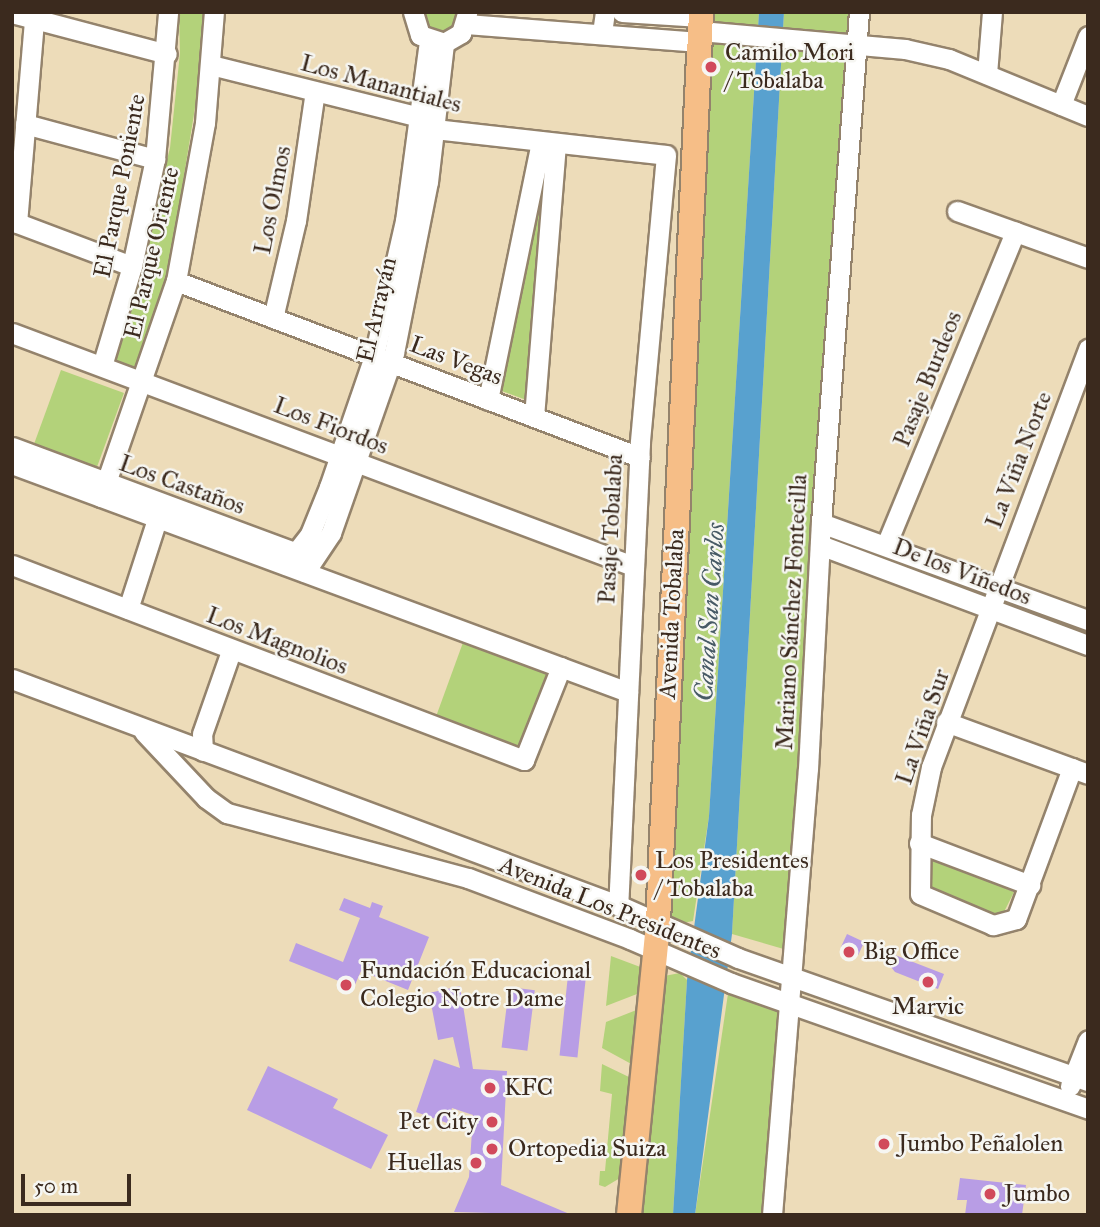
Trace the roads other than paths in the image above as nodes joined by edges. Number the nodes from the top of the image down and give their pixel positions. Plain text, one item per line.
1 (168, 12) edge
2 (214, 12) edge
3 (413, 12) edge
4 (605, 12) edge
5 (622, 12) edge
6 (859, 12) edge
7 (992, 12) edge
8 (12, 13) edge
9 (466, 18) edge
10 (34, 19) junction
11 (700, 25) edge
12 (603, 33) junction
13 (1088, 36) edge
14 (437, 42) junction
15 (856, 45) junction
16 (167, 54) junction
17 (211, 65) junction
18 (987, 74) junction
19 (315, 91) junction
20 (1061, 105) junction
21 (1088, 116) edge
22 (428, 123) junction
23 (25, 124) junction
24 (548, 142) junction
25 (666, 155) joint
26 (155, 159) junction
27 (957, 211) dead end
28 (15, 222) edge
29 (1015, 232) junction
30 (1088, 258) edge
31 (132, 266) junction
32 (176, 281) junction
33 (272, 318) junction
34 (12, 332) edge
35 (1088, 349) edge
36 (382, 359) junction
37 (102, 366) junction
38 (143, 382) junction
39 (488, 400) junction
40 (534, 417) junction
41 (12, 447) edge
42 (640, 457) junction
43 (350, 460) junction
44 (12, 464) edge
45 (104, 490) junction
46 (160, 511) junction
47 (821, 523) junction
48 (820, 545) junction
49 (886, 545) junction
50 (291, 559) junction
51 (12, 565) edge
52 (633, 566) junction
53 (315, 571) junction
54 (997, 589) junction
55 (128, 609) junction
56 (992, 609) junction
57 (1088, 620) edge
58 (1088, 645) edge
59 (232, 650) junction
60 (561, 667) junction
61 (12, 679) edge
62 (628, 692) junction
63 (946, 722) junction
64 (136, 725) junction
65 (203, 751) junction
66 (1080, 771) edge
67 (187, 777) junction
68 (919, 844) junction
69 (533, 873) junction
70 (1030, 885) junction
71 (580, 892) junction
72 (524, 898) junction
73 (618, 905) junction
74 (563, 913) junction
75 (657, 922) junction
76 (666, 956) junction
77 (792, 977) junction
78 (790, 1003) junction
79 (969, 1038) junction
80 (1088, 1040) edge
81 (959, 1061) junction
82 (1081, 1079) edge
83 (1064, 1100) junction
84 (1088, 1108) edge
85 (629, 1215) edge
86 (772, 1215) edge

1 - 16 street, El Parque Poniente
2 - 17 street, El Parque Oriente
3 - 14 street
4 - 12 street
5 - 11 street
6 - 15 street, Mariano Sánchez Fontecilla
7 - 18 street
8 - 10 street
9 - 12 street
9 - 14 street
10 - 16 street
10 - 23 street
11 - 12 street
11 - 15 street
11 - 75 main road, Avenida Tobalaba
13 - 20 street
14 - 22 street, El Arrayán
15 - 18 street
15 - 47 street, Mariano Sánchez Fontecilla
16 - 26 street, El Parque Poniente
17 - 19 street, Los Manantiales
17 - 32 street, El Parque Oriente
18 - 20 street
19 - 22 street, Los Manantiales
19 - 33 street, Los Olmos
20 - 21 street
22 - 24 street, Los Manantiales
22 - 36 street, El Arrayán
23 - 26 street
23 - 28 street
24 - 25 street, Los Manantiales
24 - 39 street
24 - 40 street
25 - 42 street, Pasaje Tobalaba
26 - 31 street, El Parque Poniente
27 - 29 street
28 - 31 street
29 - 30 street
29 - 49 street, Pasaje Burdeos
31 - 37 street, El Parque Poniente
32 - 33 street, Las Vegas
32 - 38 street, El Parque Oriente
33 - 36 street, Las Vegas
34 - 37 street, Los Fiordos
35 - 54 street, La Viña Norte
36 - 39 street, Las Vegas
36 - 43 street, El Arrayán
37 - 38 street, Los Fiordos
38 - 43 street, Los Fiordos
38 - 45 street, El Parque Oriente
39 - 40 street, Las Vegas
40 - 42 street, Las Vegas
41 - 45 street, Los Castaños
42 - 52 street, Pasaje Tobalaba
43 - 50 street, El Arrayán
43 - 52 street, Los Fiordos
43 - 53 street, El Arrayán
44 - 45 street, Los Castaños
45 - 46 street, Los Castaños
46 - 50 street, Los Castaños
46 - 55 street
47 - 48 street, Mariano Sánchez Fontecilla
47 - 49 street, De los Viñedos
48 - 56 street, De los Viñedos
48 - 77 street, Mariano Sánchez Fontecilla
49 - 54 street, De los Viñedos
50 - 53 street, Los Castaños
51 - 55 street, Los Magnolios
52 - 62 street, Pasaje Tobalaba
53 - 60 street, Los Castaños
54 - 56 street, La Viña Sur
54 - 57 street, De los Viñedos
55 - 59 street, Los Magnolios
56 - 58 street, De los Viñedos
56 - 63 street, La Viña Sur
59 - 60 street, Los Magnolios
59 - 65 street
60 - 62 street, Los Castaños
61 - 64 street, Avenida Los Presidentes
62 - 73 street, Pasaje Tobalaba
63 - 66 street
63 - 68 street, La Viña Sur
64 - 65 street, Avenida Los Presidentes
64 - 67 street, Avenida Los Presidentes
65 - 67 street
65 - 69 street, Avenida Los Presidentes
66 - 70 street
67 - 72 street, Avenida Los Presidentes
68 - 70 street
68 - 70 street, La Viña Sur
69 - 71 street, Avenida Los Presidentes
69 - 72 street
71 - 73 street, Avenida Los Presidentes
71 - 74 street
72 - 74 street, Avenida Los Presidentes
73 - 75 street, Avenida Los Presidentes
74 - 76 street, Avenida Los Presidentes
75 - 76 main road, Avenida Tobalaba
75 - 77 street, Avenida Los Presidentes
76 - 78 street, Avenida Los Presidentes
76 - 85 main road, Avenida Tobalaba
77 - 78 street, Mariano Sánchez Fontecilla
77 - 79 street, Avenida Los Presidentes
78 - 81 street, Avenida Los Presidentes
78 - 86 street, Mariano Sánchez Fontecilla
79 - 81 street
79 - 82 street, Avenida Los Presidentes
80 - 82 street
81 - 83 street, Avenida Los Presidentes
82 - 83 street
83 - 84 street, Avenida Los Presidentes

